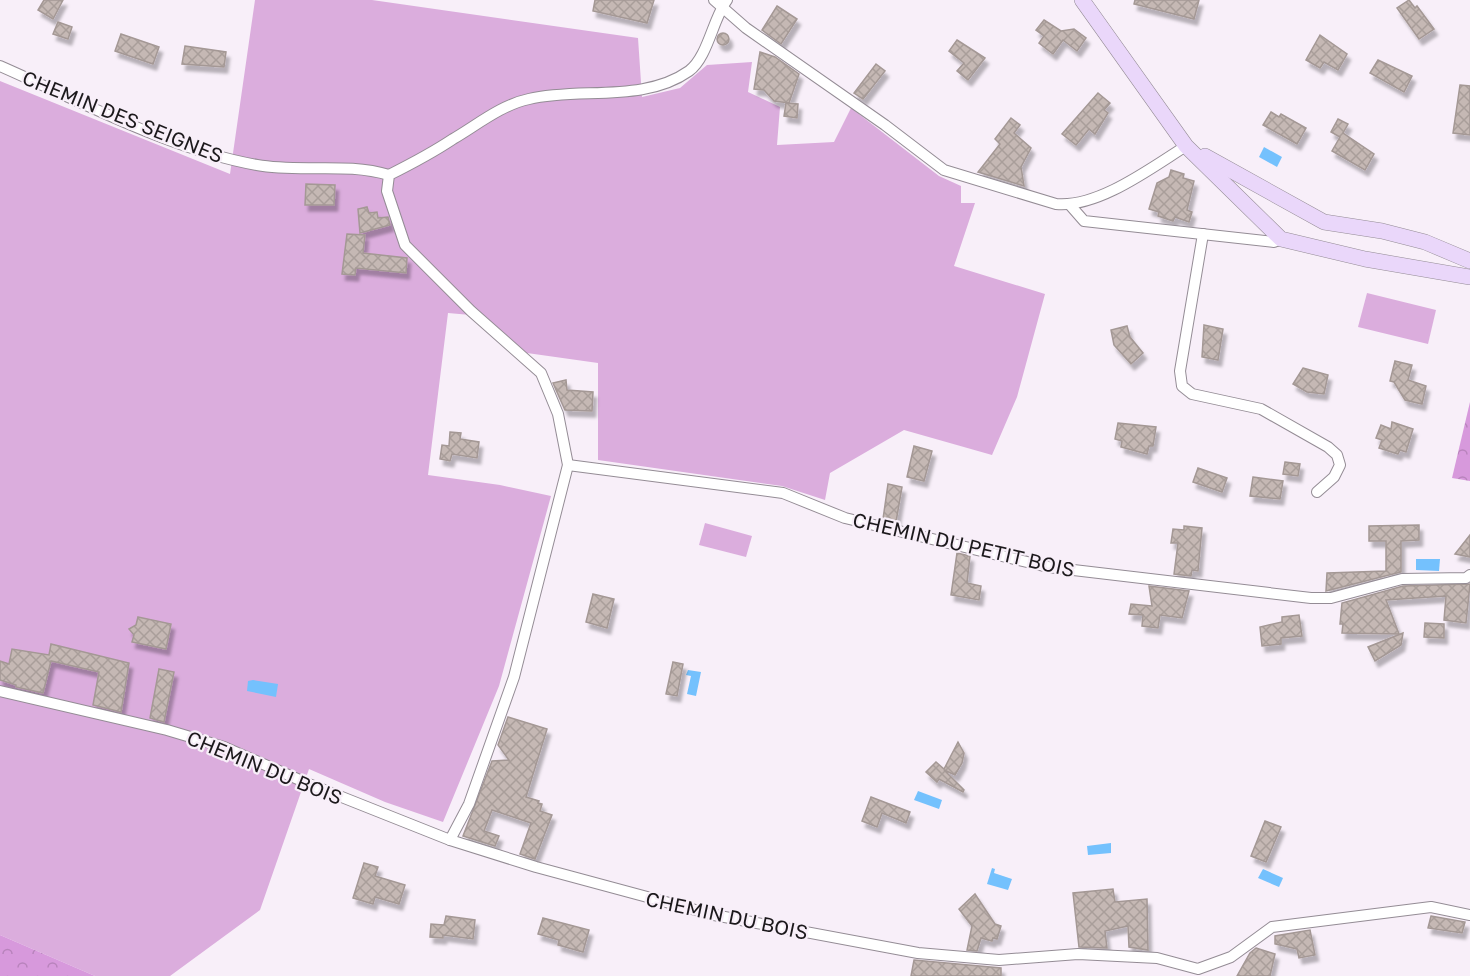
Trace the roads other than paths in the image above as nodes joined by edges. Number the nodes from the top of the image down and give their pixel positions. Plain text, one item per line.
1 (1082, 0) edge
2 (721, 3) edge
3 (0, 66) edge
4 (1186, 146) junction
5 (389, 175) junction
6 (1070, 205) junction
7 (1203, 234) junction
8 (1281, 238) junction
9 (1470, 261) edge
10 (1470, 277) edge
11 (568, 465) junction
12 (1317, 492) dead end
13 (1470, 575) edge
14 (0, 691) edge
15 (450, 840) junction
16 (1470, 915) edge

1 - 4 street
2 - 5 street
2 - 6 street
3 - 5 street, CHEMIN DES SEIGNES
4 - 6 street
4 - 8 street
4 - 9 street
5 - 11 street
6 - 7 street
7 - 8 street
7 - 12 street
8 - 10 street
11 - 13 street, CHEMIN DU PETIT BOIS
11 - 15 street
14 - 15 street, CHEMIN DU BOIS
15 - 16 street, CHEMIN DU BOIS

